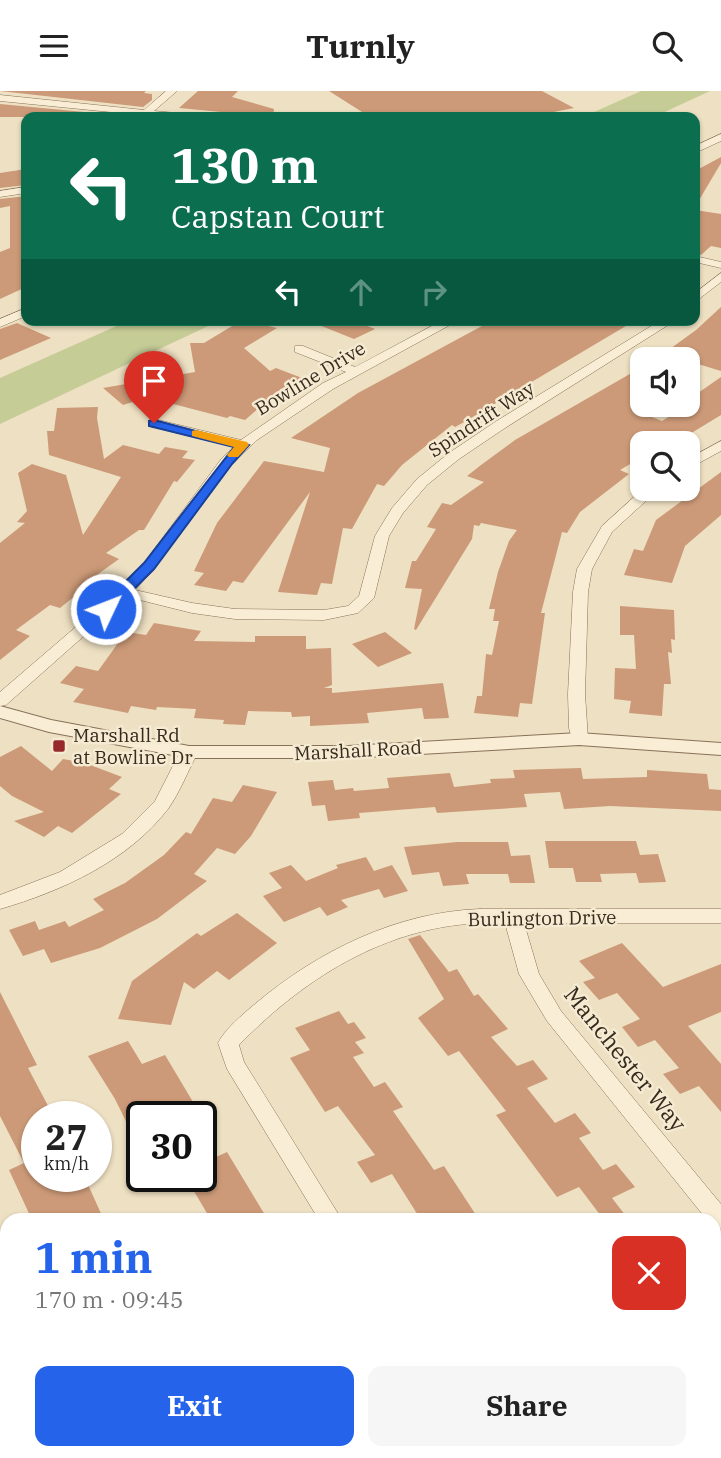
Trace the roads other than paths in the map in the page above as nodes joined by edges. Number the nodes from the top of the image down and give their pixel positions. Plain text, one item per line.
1 (172, 91) edge
2 (0, 98) edge
3 (136, 112) edge
4 (147, 112) edge
5 (721, 137) edge
6 (700, 148) edge
7 (21, 191) edge
8 (0, 194) edge
9 (700, 260) edge
10 (721, 265) edge
11 (721, 276) edge
12 (700, 295) edge
13 (21, 314) edge
14 (0, 323) edge
15 (441, 326) edge
16 (660, 326) edge
17 (299, 349) dead end
18 (355, 371) junction
19 (154, 423) dead end
20 (243, 445) junction
21 (721, 445) edge
22 (700, 458) edge
23 (637, 501) edge
24 (125, 593) junction
25 (0, 701) edge
26 (0, 712) edge
27 (579, 739) junction
28 (721, 748) edge
29 (189, 752) junction
30 (0, 902) edge
31 (721, 916) edge
32 (513, 917) junction
33 (327, 1213) edge
34 (715, 1213) edge

1 - 4 street
2 - 3 street
5 - 6 street
7 - 8 street
9 - 10 street
11 - 12 street
13 - 14 street
15 - 18 street, Bowline Drive
16 - 24 street, Spindrift Way
17 - 18 street
18 - 20 street, Bowline Drive
19 - 20 street
20 - 24 street, Bowline Drive
21 - 22 street
23 - 27 street
24 - 25 street, Bowline Drive
26 - 29 street, Marshall Road
27 - 28 street, Marshall Road
27 - 29 street, Marshall Road
29 - 30 street
31 - 32 street, Burlington Drive
32 - 33 street, Burlington Drive
32 - 34 street, Manchester Way

